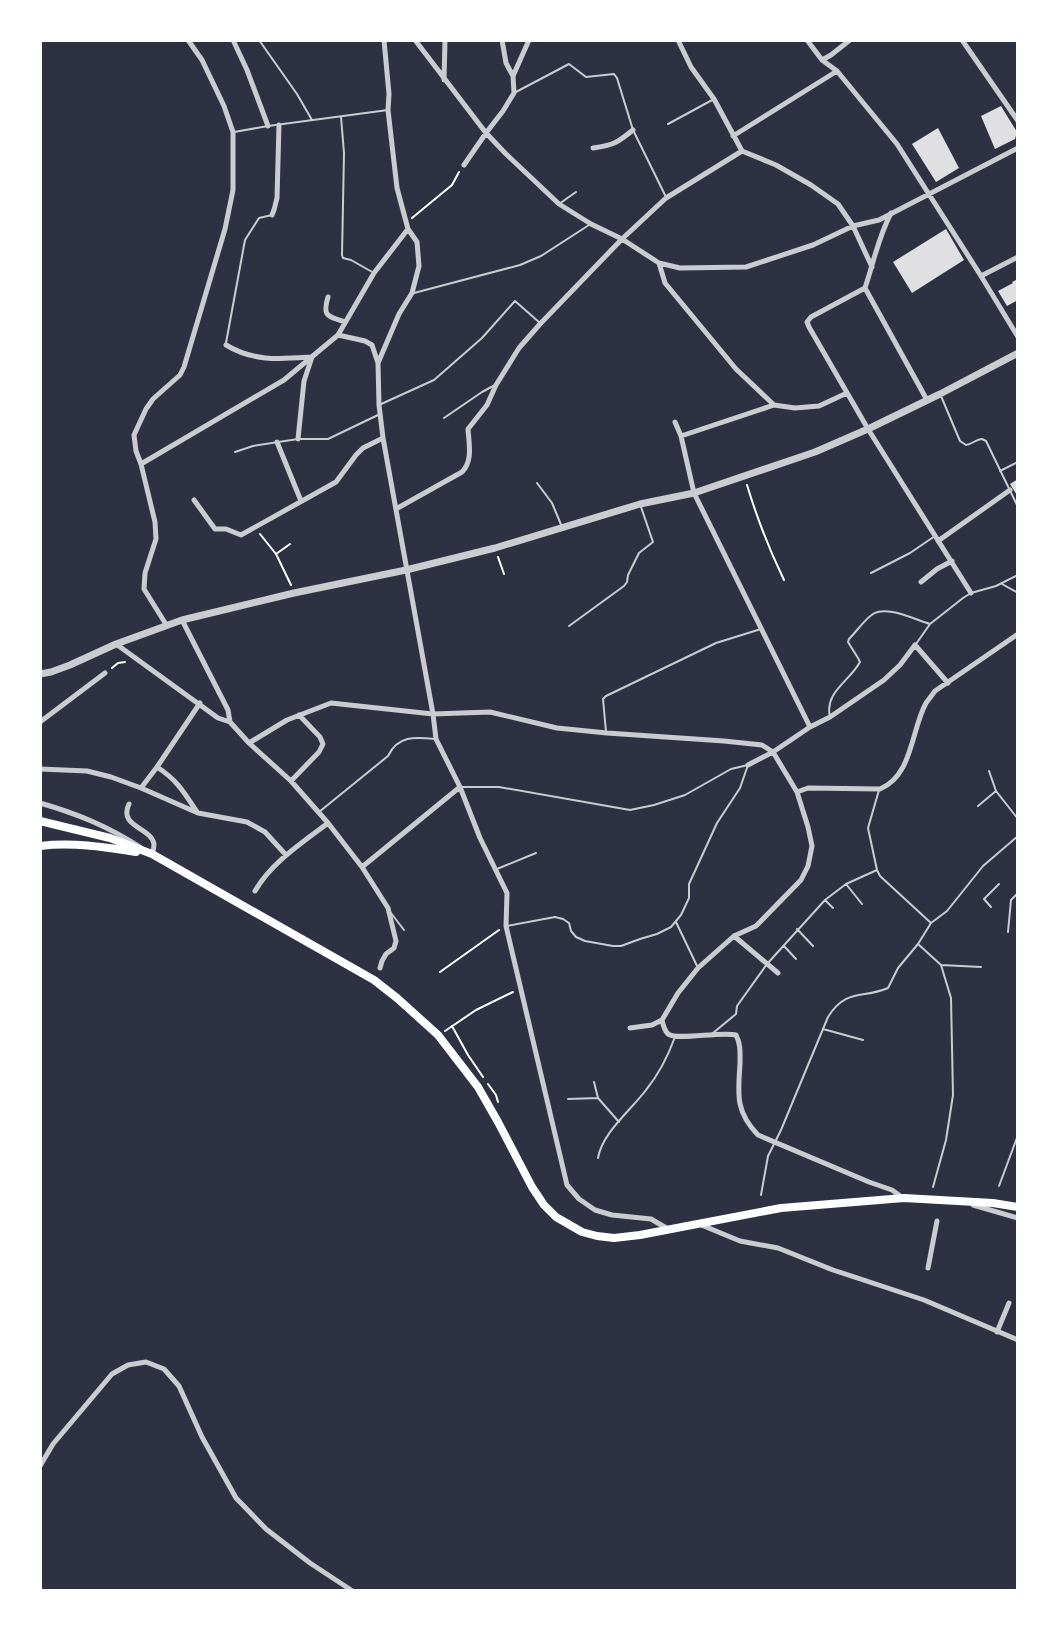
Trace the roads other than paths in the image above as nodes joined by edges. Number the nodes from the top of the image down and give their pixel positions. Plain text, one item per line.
1 (188, 40) edge
2 (233, 40) edge
3 (259, 40) edge
4 (384, 40) edge
5 (415, 40) edge
6 (445, 40) edge
7 (502, 40) edge
8 (529, 40) edge
9 (678, 40) edge
10 (807, 40) edge
11 (850, 40) edge
12 (962, 40) edge
13 (822, 60) junction
14 (837, 71) junction
15 (513, 76) junction
16 (444, 80) junction
17 (514, 93) junction
18 (714, 99) junction
19 (388, 110) junction
20 (341, 117) junction
21 (312, 120) junction
22 (1017, 121) edge
23 (668, 124) dead end
24 (279, 125) junction
25 (268, 126) junction
26 (633, 130) junction
27 (233, 132) junction
28 (486, 133) junction
29 (733, 136) junction
30 (593, 148) dead end
31 (1017, 148) edge
32 (741, 151) junction
33 (464, 165) road end
34 (576, 192) dead end
35 (930, 194) junction
36 (666, 198) junction
37 (559, 204) junction
38 (891, 213) junction
39 (272, 215) joint
40 (591, 224) junction
41 (407, 226) junction
42 (854, 226) junction
43 (622, 239) junction
44 (1017, 257) edge
45 (659, 263) junction
46 (872, 267) junction
47 (374, 273) junction
48 (981, 276) junction
49 (865, 288) junction
50 (412, 293) junction
51 (328, 297) dead end
52 (345, 322) junction
53 (540, 324) junction
54 (338, 335) junction
55 (1017, 337) edge
56 (226, 345) joint
57 (1017, 353) edge
58 (312, 357) junction
59 (378, 363) junction
60 (496, 385) junction
61 (847, 393) junction
62 (940, 394) junction
63 (927, 400) junction
64 (379, 405) junction
65 (774, 405) junction
66 (381, 414) junction
67 (444, 418) dead end
68 (675, 422) dead end
69 (868, 429) junction
70 (681, 436) junction
71 (383, 438) junction
72 (298, 439) junction
73 (277, 442) junction
74 (235, 452) dead end
75 (1017, 462) edge
76 (141, 464) junction
77 (1000, 471) junction
78 (537, 483) dead end
79 (1010, 490) junction
80 (694, 493) junction
81 (194, 500) dead end
82 (301, 501) junction
83 (640, 504) junction
84 (1017, 507) edge
85 (396, 509) junction
86 (562, 527) junction
87 (937, 539) junction
88 (952, 561) junction
89 (406, 570) junction
90 (871, 573) dead end
91 (1017, 575) edge
92 (921, 582) dead end
93 (1001, 584) junction
94 (971, 593) junction
95 (1017, 593) edge
96 (182, 621) junction
97 (930, 624) junction
98 (167, 626) junction
99 (569, 626) dead end
100 (761, 629) junction
101 (1017, 634) edge
102 (116, 644) junction
103 (915, 645) junction
104 (105, 673) dead end
105 (40, 674) edge
106 (948, 682) junction
107 (1017, 696) edge
108 (1017, 702) edge
109 (200, 703) junction
110 (433, 714) junction
111 (299, 715) junction
112 (830, 717) junction
113 (40, 722) edge
114 (230, 722) junction
115 (810, 727) junction
116 (607, 733) junction
117 (436, 739) junction
118 (249, 743) junction
119 (773, 753) junction
120 (748, 765) junction
121 (157, 767) junction
122 (40, 769) edge
123 (989, 771) dead end
124 (291, 781) junction
125 (141, 788) junction
126 (460, 788) junction
127 (880, 789) junction
128 (996, 791) junction
129 (798, 792) junction
130 (40, 803) edge
131 (129, 804) dead end
132 (978, 806) dead end
133 (318, 812) junction
134 (198, 813) junction
135 (1017, 819) edge
136 (40, 821) edge
137 (328, 824) junction
138 (1017, 836) edge
139 (40, 846) edge
140 (536, 853) dead end
141 (152, 854) junction
142 (286, 855) junction
143 (362, 867) junction
144 (495, 870) junction
145 (877, 870) junction
146 (846, 884) junction
147 (999, 884) dead end
148 (255, 891) dead end
149 (1017, 893) edge
150 (825, 900) junction
151 (862, 904) dead end
152 (991, 907) dead end
153 (388, 908) junction
154 (833, 908) dead end
155 (676, 922) junction
156 (931, 923) junction
157 (507, 926) junction
158 (797, 929) junction
159 (404, 930) dead end
160 (1008, 932) dead end
161 (734, 936) junction
162 (918, 944) junction
163 (783, 945) junction
164 (813, 946) dead end
165 (796, 959) dead end
166 (767, 964) junction
167 (941, 965) junction
168 (981, 967) dead end
169 (380, 968) dead end
170 (698, 968) junction
171 (778, 973) dead end
172 (662, 1020) junction
173 (630, 1028) dead end
174 (823, 1029) junction
175 (712, 1034) junction
176 (675, 1037) junction
177 (863, 1040) dead end
178 (594, 1082) dead end
179 (598, 1098) junction
180 (568, 1099) dead end
181 (619, 1122) junction
182 (1017, 1135) edge
183 (774, 1142) junction
184 (598, 1158) dead end
185 (999, 1186) dead end
186 (933, 1187) dead end
187 (761, 1195) dead end
188 (904, 1198) junction
189 (963, 1202) junction
190 (1017, 1206) edge
191 (1017, 1218) edge
192 (937, 1221) dead end
193 (696, 1223) junction
194 (668, 1228) junction
195 (928, 1268) dead end
196 (1009, 1303) dead end
197 (997, 1332) junction
198 (1017, 1340) edge
199 (40, 1466) edge
200 (351, 1590) edge

1 - 27 street
2 - 25 street
3 - 21 lane
4 - 19 street
5 - 16 street
6 - 16 street
7 - 15 street
8 - 15 street
9 - 18 street
10 - 13 street
11 - 13 street
12 - 22 street
13 - 14 street
14 - 29 street
14 - 35 street
15 - 17 street
16 - 28 street
17 - 26 lane
17 - 28 street
18 - 23 lane
18 - 29 street
19 - 20 lane
19 - 41 street
20 - 21 lane
20 - 47 lane
21 - 24 lane
24 - 25 lane
24 - 39 street
25 - 27 lane
26 - 30 street
26 - 36 lane
27 - 76 street
28 - 33 street
28 - 37 street
29 - 32 street
31 - 35 street
32 - 36 street
32 - 42 street
34 - 37 lane
35 - 38 street
35 - 48 street
36 - 43 street
37 - 40 street
38 - 42 street
38 - 46 street
39 - 56 lane
40 - 43 street
40 - 50 lane
41 - 47 street
41 - 50 street
42 - 45 street
42 - 46 street
43 - 45 street
43 - 53 street
44 - 48 street
45 - 65 street
46 - 49 street
47 - 52 street
48 - 55 street
49 - 61 street
49 - 63 street
50 - 59 street
51 - 52 street
52 - 54 street
53 - 60 street
53 - 64 lane
54 - 58 street
54 - 59 street
56 - 58 street
57 - 62 street
58 - 72 street
58 - 76 street
59 - 64 street
60 - 67 lane
60 - 85 street
61 - 65 street
61 - 69 street
62 - 63 street
62 - 77 lane
63 - 69 street
64 - 66 street
65 - 70 street
66 - 71 street
66 - 72 lane
68 - 70 street
69 - 80 street
69 - 87 street
70 - 80 street
71 - 82 street
71 - 85 street
72 - 73 lane
73 - 74 lane
73 - 82 street
75 - 77 lane
76 - 98 street
77 - 79 lane
78 - 86 lane
79 - 84 lane
79 - 87 street
80 - 83 street
80 - 100 street
81 - 82 street
83 - 86 street
83 - 99 lane
85 - 89 street
86 - 89 street
87 - 88 street
87 - 90 lane
88 - 92 street
88 - 94 street
89 - 96 street
89 - 110 street
91 - 93 lane
93 - 94 lane
93 - 95 lane
94 - 97 lane
96 - 98 street
96 - 114 street
97 - 103 lane
97 - 112 lane
98 - 102 street
100 - 115 street
100 - 116 lane
101 - 106 street
102 - 105 street
102 - 109 street
103 - 106 street
103 - 112 street
104 - 113 street
106 - 127 street
107 - 108 lane
109 - 114 street
109 - 121 street
110 - 111 street
110 - 116 street
110 - 117 street
111 - 118 street
111 - 124 street
112 - 115 street
114 - 118 street
115 - 119 street
116 - 119 street
117 - 126 street
117 - 133 lane
118 - 124 street
119 - 120 street
119 - 129 street
120 - 126 lane
120 - 155 lane
121 - 125 street
121 - 134 street
122 - 125 street
123 - 128 lane
124 - 133 street
125 - 134 street
126 - 143 street
126 - 144 street
127 - 129 street
127 - 145 lane
128 - 132 lane
128 - 135 lane
129 - 161 street
130 - 141 street
131 - 141 street
133 - 137 street
134 - 142 street
136 - 141 main road
137 - 142 street
137 - 143 street
138 - 156 lane
139 - 141 main road
140 - 144 lane
141 - 194 main road
142 - 148 street
143 - 153 street
144 - 157 street
145 - 146 lane
145 - 156 lane
146 - 150 lane
146 - 151 lane
147 - 152 lane
149 - 160 lane
150 - 154 lane
150 - 158 lane
153 - 159 lane
153 - 169 street
155 - 157 lane
155 - 170 lane
156 - 162 lane
157 - 194 street
158 - 163 lane
158 - 164 lane
161 - 166 street
161 - 170 street
162 - 167 lane
162 - 174 lane
163 - 165 lane
163 - 166 lane
166 - 171 street
166 - 175 lane
167 - 168 lane
167 - 186 lane
170 - 172 street
172 - 173 street
172 - 176 street
174 - 177 lane
174 - 183 lane
175 - 176 street
175 - 183 street
176 - 181 lane
178 - 179 lane
179 - 180 lane
179 - 181 lane
181 - 184 lane
182 - 185 lane
183 - 187 lane
183 - 188 street
188 - 189 main road
188 - 193 main road
189 - 190 main road
189 - 191 street
192 - 195 street
193 - 194 main road
193 - 197 street
196 - 197 street
197 - 198 street
199 - 200 street

